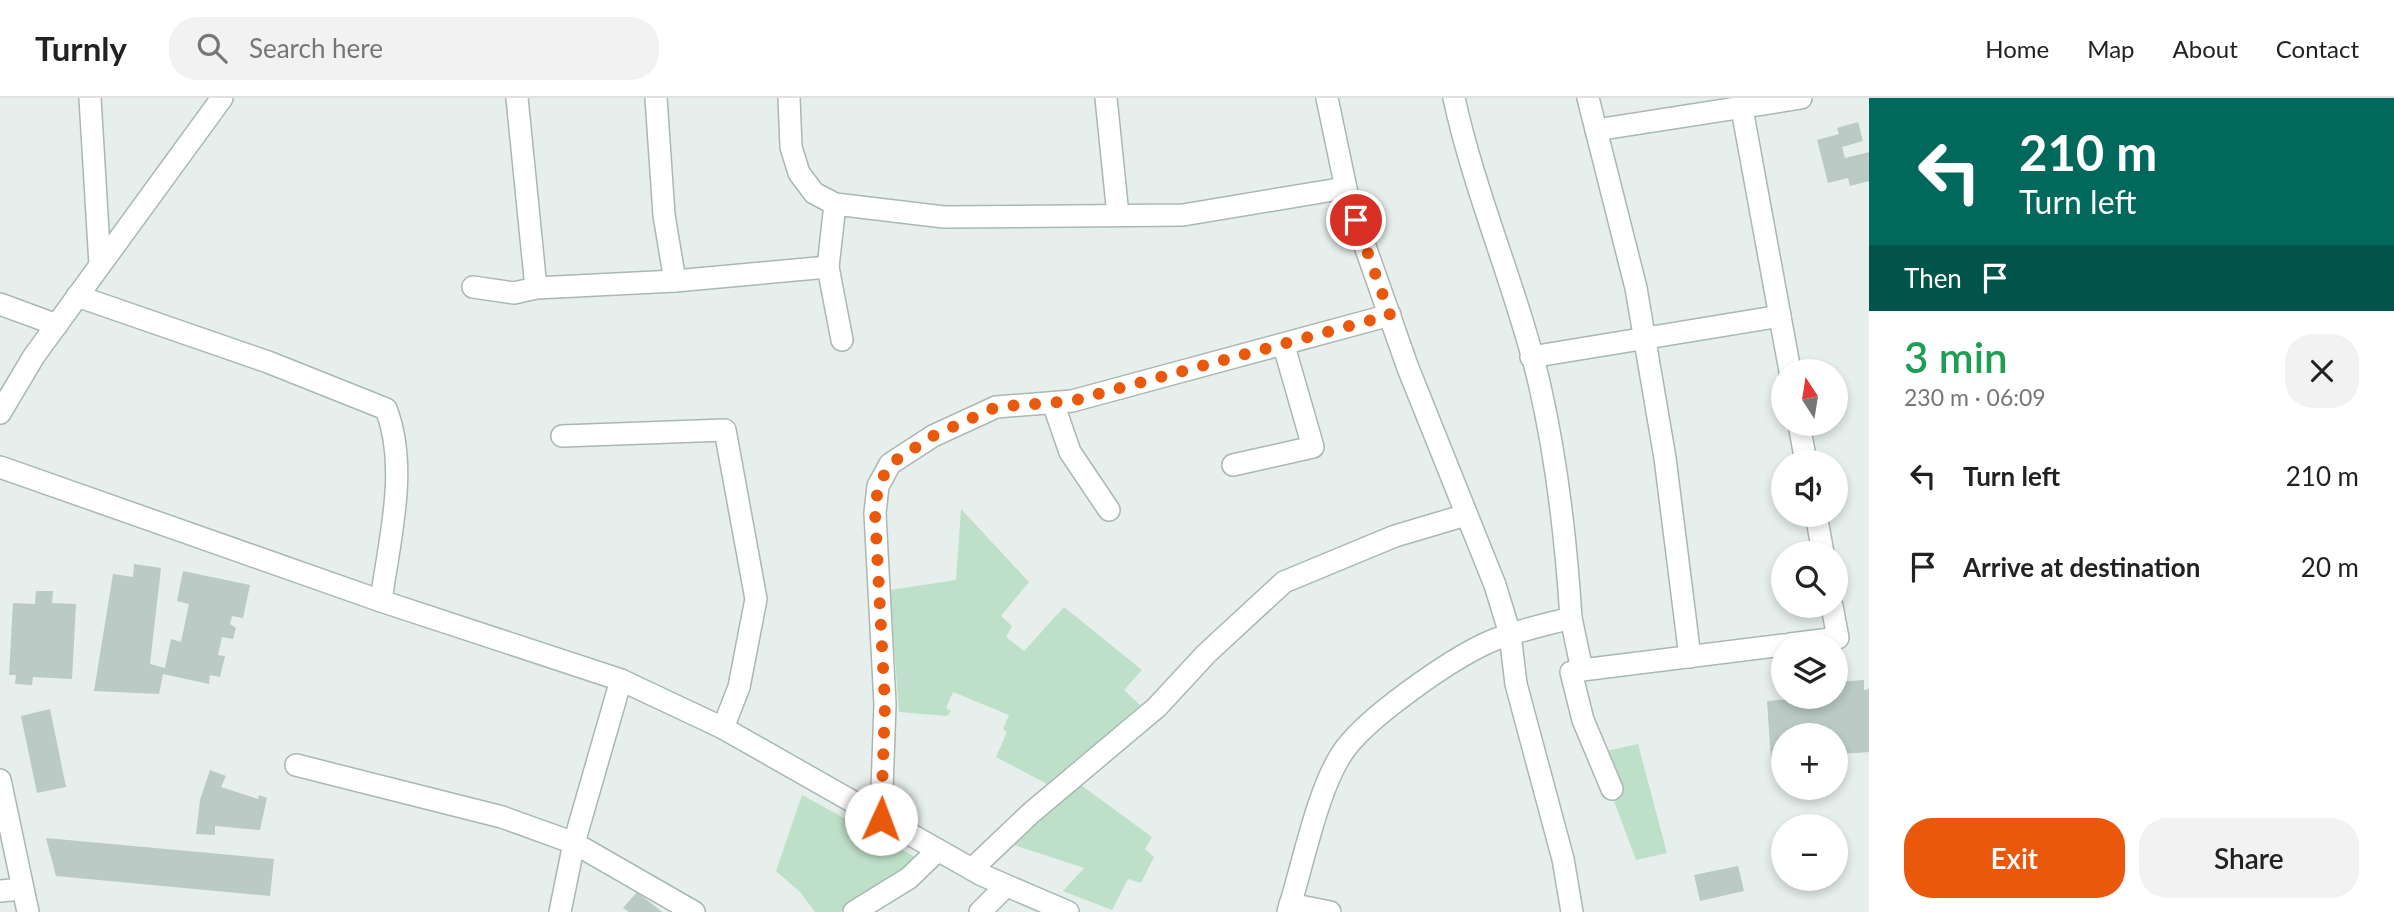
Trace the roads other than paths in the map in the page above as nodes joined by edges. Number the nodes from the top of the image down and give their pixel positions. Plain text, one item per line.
1 (90, 98) edge
2 (222, 98) edge
3 (517, 98) edge
4 (656, 98) edge
5 (789, 98) edge
6 (1106, 98) edge
7 (1327, 98) edge
8 (1454, 98) edge
9 (1588, 98) edge
10 (1801, 98) edge
11 (1742, 109) junction
12 (1596, 130) junction
13 (1345, 188) junction
14 (835, 204) junction
15 (1118, 215) junction
16 (100, 265) junction
17 (828, 267) junction
18 (675, 281) junction
19 (474, 287) dead end
20 (536, 288) junction
21 (78, 296) junction
22 (0, 304) edge
23 (1390, 315) junction
24 (1780, 316) junction
25 (57, 325) junction
26 (842, 340) dead end
27 (1645, 340) junction
28 (1284, 346) junction
29 (1531, 357) junction
30 (1788, 359) edge
31 (1053, 403) junction
32 (0, 413) edge
33 (562, 436) dead end
34 (1233, 465) dead end
35 (0, 467) edge
36 (1109, 510) dead end
37 (1466, 515) junction
38 (381, 601) junction
39 (1571, 618) junction
40 (1510, 634) junction
41 (1771, 647) edge
42 (1690, 657) junction
43 (1582, 670) junction
44 (621, 680) junction
45 (723, 728) junction
46 (296, 765) dead end
47 (0, 780) edge
48 (1612, 789) dead end
49 (881, 819) junction
50 (575, 843) junction
51 (939, 850) junction
52 (972, 869) junction
53 (1006, 886) junction
54 (22, 888) junction
55 (0, 891) edge
56 (1289, 908) edge
57 (28, 912) edge
58 (560, 912) edge
59 (694, 912) edge
60 (854, 912) edge
61 (980, 912) edge
62 (1068, 912) edge
63 (1330, 912) edge
64 (1572, 912) edge

1 - 16 street
2 - 16 street
3 - 20 street
4 - 18 street
5 - 14 street
6 - 15 street
7 - 13 street
8 - 29 street
9 - 12 street
10 - 11 street
11 - 12 street
11 - 24 street
12 - 27 street
13 - 15 street
13 - 23 street
14 - 15 street
14 - 17 street
16 - 21 street
17 - 18 street
17 - 26 street
18 - 20 street
19 - 20 street
21 - 25 street
21 - 38 street
22 - 25 street
23 - 28 street
23 - 37 street
24 - 27 street
24 - 30 street
25 - 32 street
27 - 29 street
27 - 42 street
28 - 31 street
28 - 34 street
29 - 39 street
31 - 36 street
31 - 49 street
33 - 45 street
35 - 38 street
37 - 40 street
37 - 52 street
38 - 44 street
39 - 40 street
39 - 43 street
40 - 56 street
40 - 64 street
41 - 42 street
42 - 43 street
43 - 48 street
44 - 45 street
44 - 50 street
45 - 49 street
46 - 50 street
47 - 54 street
49 - 51 street
50 - 58 street
50 - 59 street
51 - 52 street
51 - 60 street
52 - 53 street
53 - 61 street
53 - 62 street
54 - 55 street
54 - 57 street
56 - 63 street

